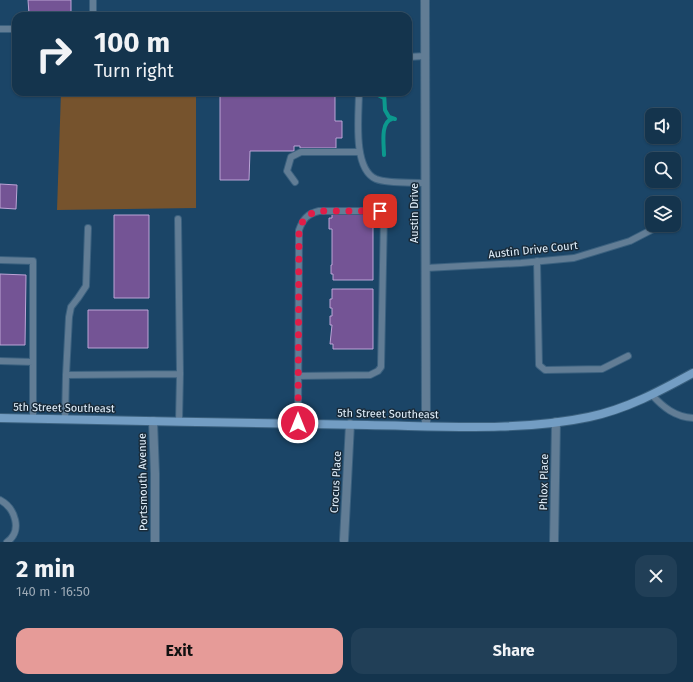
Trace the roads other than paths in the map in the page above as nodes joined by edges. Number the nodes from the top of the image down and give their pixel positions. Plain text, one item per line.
1 (93, 0) edge
2 (425, 0) edge
3 (93, 12) edge
4 (0, 29) edge
5 (12, 29) edge
6 (425, 56) junction
7 (412, 57) edge
8 (359, 96) edge
9 (360, 152) junction
10 (295, 182) dead end
11 (425, 183) junction
12 (178, 219) dead end
13 (88, 228) dead end
14 (647, 232) edge
15 (0, 260) edge
16 (537, 261) junction
17 (426, 268) junction
18 (628, 356) dead end
19 (0, 361) edge
20 (33, 362) junction
21 (693, 373) edge
22 (180, 374) junction
23 (66, 375) junction
24 (298, 376) junction
25 (652, 395) junction
26 (0, 418) edge
27 (693, 418) edge
28 (33, 419) junction
29 (65, 419) junction
30 (153, 421) junction
31 (179, 421) junction
32 (556, 422) junction
33 (298, 423) junction
34 (350, 424) junction
35 (426, 425) junction
36 (0, 500) edge
37 (345, 541) edge
38 (7, 542) edge
39 (155, 542) edge
40 (554, 542) edge

1 - 3 lane
2 - 6 street, Austin Drive
4 - 5 lane
6 - 7 lane
6 - 11 street, Austin Drive
8 - 9 lane
9 - 10 lane
9 - 11 lane
11 - 17 street, Austin Drive
12 - 22 lane
13 - 23 lane
14 - 16 lane, Austin Drive Court
15 - 20 lane
16 - 17 lane, Austin Drive Court
16 - 18 lane
17 - 35 street, Austin Drive
19 - 20 lane
20 - 28 lane
21 - 25 main road, 5th Street Southeast
22 - 23 lane
22 - 31 lane
23 - 29 lane
24 - 24 lane
24 - 33 lane
25 - 27 lane
25 - 32 main road, 5th Street Southeast
26 - 28 main road, 5th Street Southeast
28 - 29 main road, 5th Street Southeast
29 - 30 main road, 5th Street Southeast
30 - 31 main road, 5th Street Southeast
30 - 39 street, Portsmouth Avenue
31 - 33 main road, 5th Street Southeast
32 - 35 main road, 5th Street Southeast
32 - 40 street, Phlox Place
33 - 34 main road, 5th Street Southeast
34 - 35 main road, 5th Street Southeast
34 - 37 street, Crocus Place
36 - 38 lane

